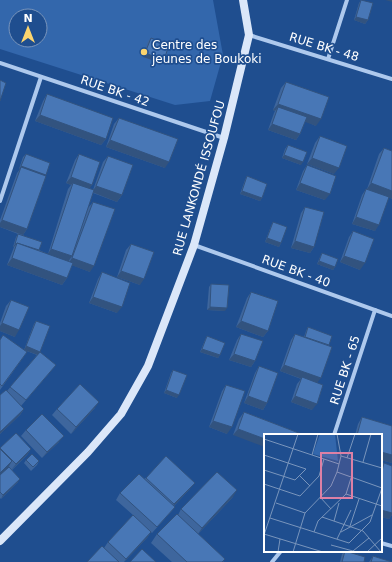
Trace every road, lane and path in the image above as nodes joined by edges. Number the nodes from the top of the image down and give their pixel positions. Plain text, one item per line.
1 (243, 0) edge
2 (347, 0) edge
3 (249, 35) junction
4 (328, 59) junction
5 (0, 63) edge
6 (41, 77) junction
7 (392, 79) edge
8 (224, 138) junction
9 (0, 201) edge
10 (194, 245) junction
11 (375, 310) junction
12 (392, 316) edge
13 (334, 434) edge
14 (0, 542) edge
15 (382, 542) edge
16 (392, 546) edge
17 (280, 552) edge
18 (272, 562) edge

1 - 3 street, RUE LANKONDÉ ISSOUFOU
2 - 4 street
3 - 4 street, RUE BK - 48
3 - 8 street, RUE LANKONDÉ ISSOUFOU
4 - 7 street, RUE BK - 48
5 - 6 street, RUE BK - 42
6 - 8 street, RUE BK - 42
6 - 9 street
8 - 10 street, RUE LANKONDÉ ISSOUFOU
10 - 11 street, RUE BK - 40
10 - 14 street, RUE LANKONDÉ ISSOUFOU
11 - 12 street, RUE BK - 40
11 - 13 street, RUE BK - 65
15 - 16 street
17 - 18 street

